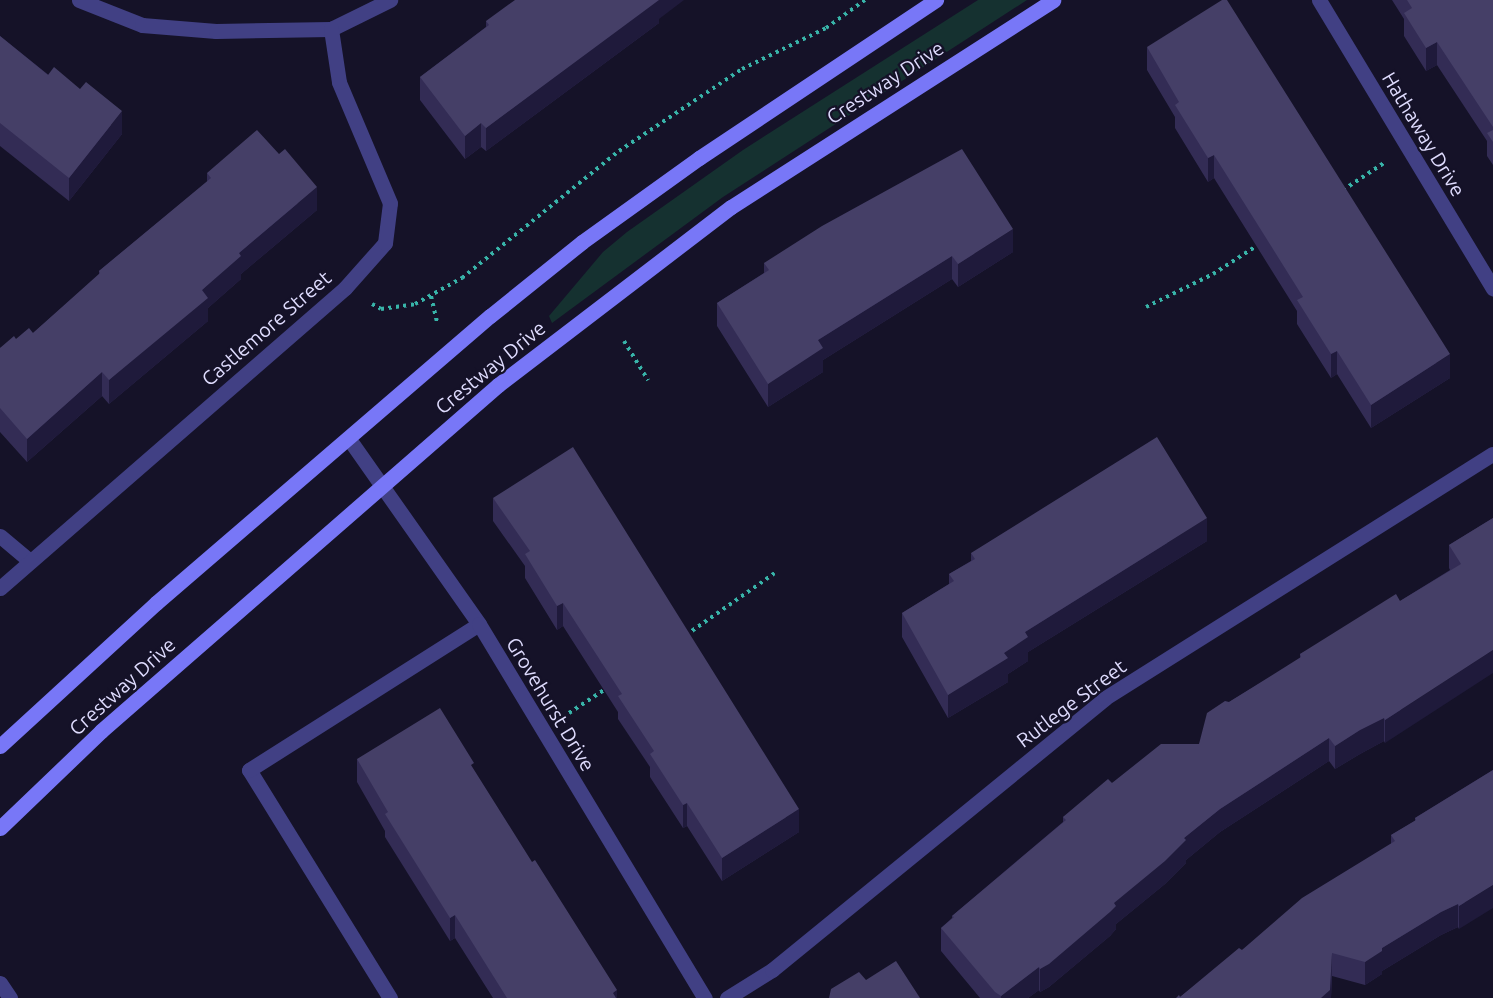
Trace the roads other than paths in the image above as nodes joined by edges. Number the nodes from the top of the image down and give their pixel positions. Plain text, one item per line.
1 (78, 0) edge
2 (390, 0) edge
3 (936, 0) edge
4 (1053, 0) edge
5 (1319, 0) edge
6 (331, 29) junction
7 (1493, 289) edge
8 (349, 439) junction
9 (1493, 454) edge
10 (383, 485) junction
11 (0, 536) edge
12 (30, 561) junction
13 (0, 588) edge
14 (479, 624) junction
15 (0, 746) edge
16 (0, 828) edge
17 (0, 983) edge
18 (10, 998) edge
19 (390, 998) edge
20 (705, 998) edge
21 (728, 998) edge

1 - 6 street
2 - 6 street
3 - 8 street, Crestway Drive
4 - 10 street, Crestway Drive
5 - 7 street, Hathaway Drive
6 - 12 street, Castlemore Street
8 - 10 street, Grovehurst Drive
8 - 15 street, Crestway Drive
9 - 21 street, Rutlege Street
10 - 14 street, Grovehurst Drive
10 - 16 street, Crestway Drive
11 - 12 street
12 - 13 street, Castlemore Street
14 - 19 street
14 - 20 street, Grovehurst Drive
17 - 18 street

